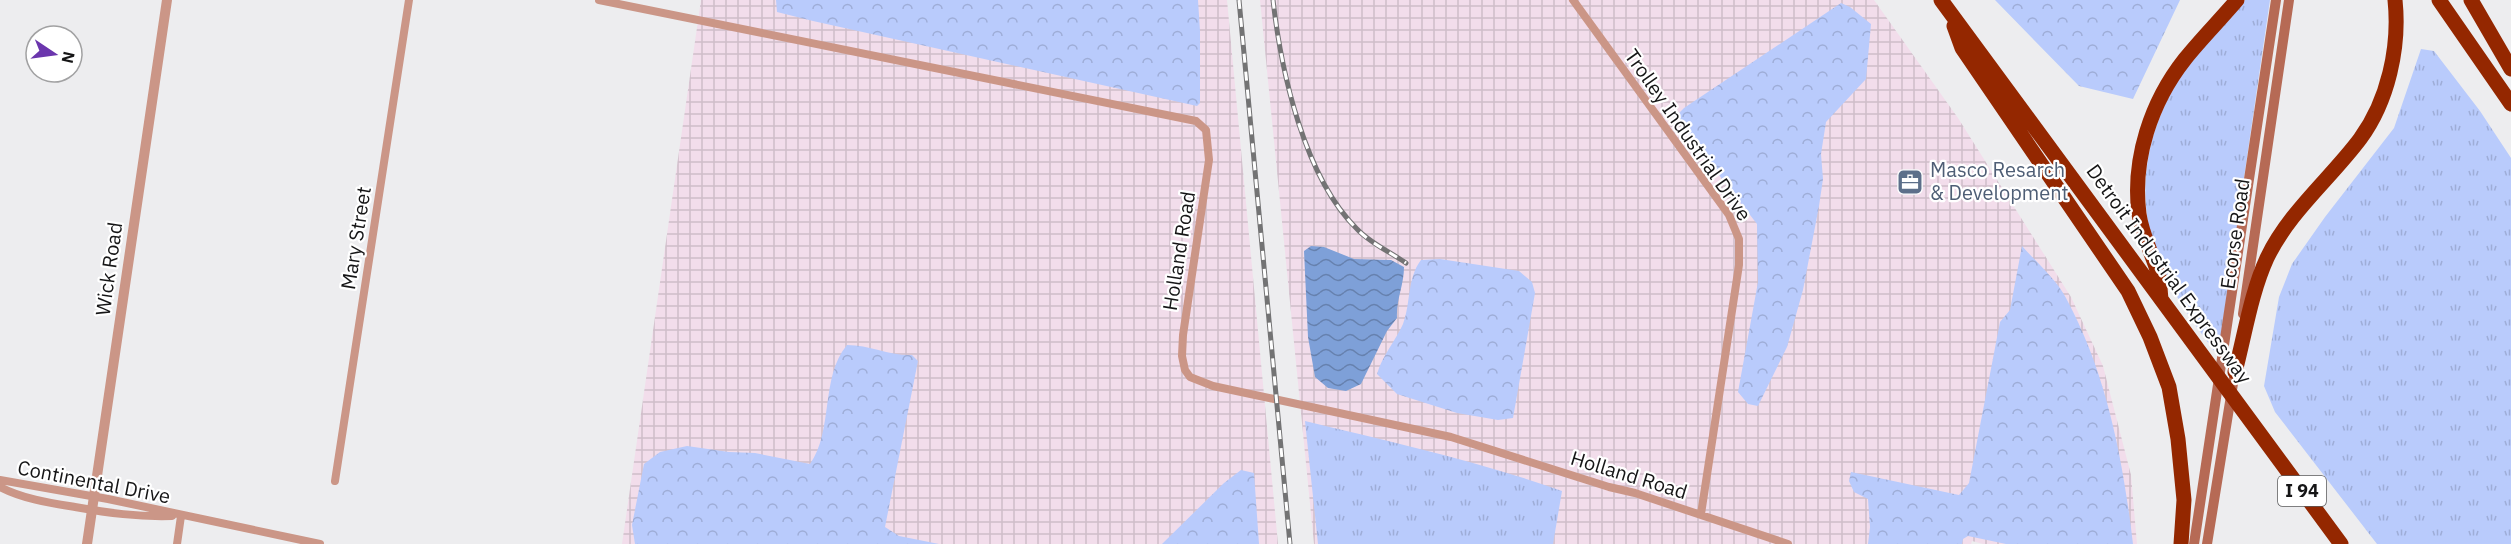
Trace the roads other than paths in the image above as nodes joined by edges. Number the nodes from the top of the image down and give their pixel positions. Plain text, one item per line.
1 (167, 0) edge
2 (409, 0) edge
3 (599, 0) edge
4 (1573, 0) edge
5 (2236, 0) edge
6 (2276, 0) edge
7 (2289, 0) edge
8 (2395, 0) edge
9 (2439, 0) edge
10 (2471, 0) edge
11 (1943, 3) edge
12 (2511, 69) edge
13 (2511, 104) edge
14 (2161, 298) junction
15 (2235, 372) junction
16 (0, 480) edge
17 (335, 481) dead end
18 (0, 487) edge
19 (94, 496) junction
20 (93, 510) junction
21 (1701, 514) junction
22 (181, 516) junction
23 (302, 542) edge
24 (87, 544) edge
25 (177, 544) edge
26 (320, 544) edge
27 (1788, 544) edge
28 (2181, 544) edge
29 (2194, 544) edge
30 (2207, 544) edge
31 (2341, 544) edge

1 - 19 street, Wick Road
2 - 17 street, Mary Street
3 - 21 street, Holland Road
4 - 21 street, Trolley Industrial Drive
5 - 14 highway
6 - 29 main road, Ecorse Road
7 - 15 main road, Ecorse Road
8 - 15 highway
9 - 13 highway
10 - 12 highway
11 - 14 highway, Detroit Industrial Expressway / I 94
11 - 28 highway
14 - 31 highway, Detroit Industrial Expressway / I 94
15 - 30 main road, Ecorse Road
16 - 19 street, Continental Drive
18 - 20 street, Continental Drive
19 - 20 street, Wick Road
19 - 22 street, Continental Drive
20 - 22 street, Continental Drive
20 - 24 street, Wick Road
21 - 27 street, Holland Road
22 - 23 street, Continental Drive
22 - 25 street
23 - 26 street, Continental Drive

